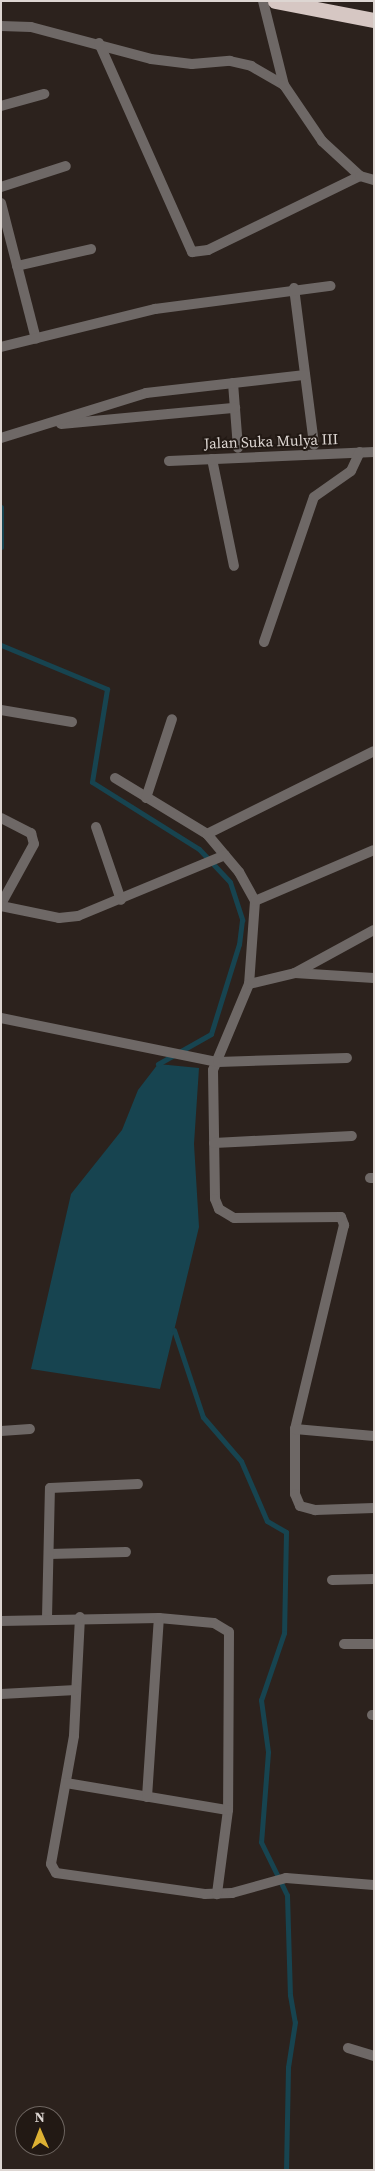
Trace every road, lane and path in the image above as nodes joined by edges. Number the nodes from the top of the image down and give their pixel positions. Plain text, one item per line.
1 (263, 1) edge
2 (275, 1) edge
3 (374, 20) edge
4 (1, 26) edge
5 (99, 43) junction
6 (284, 85) junction
7 (44, 94) dead end
8 (1, 106) edge
9 (66, 166) dead end
10 (360, 176) junction
11 (374, 180) edge
12 (1, 187) edge
13 (1, 203) edge
14 (91, 249) dead end
15 (17, 266) junction
16 (330, 286) dead end
17 (294, 288) junction
18 (36, 339) junction
19 (1, 347) edge
20 (305, 375) junction
21 (233, 383) junction
22 (235, 408) junction
23 (41, 425) junction
24 (1, 438) edge
25 (314, 445) dead end
26 (238, 448) dead end
27 (360, 452) junction
28 (374, 452) edge
29 (212, 458) junction
30 (169, 461) dead end
31 (234, 566) dead end
32 (264, 642) dead end
33 (1, 710) edge
34 (172, 718) dead end
35 (72, 722) dead end
36 (374, 751) edge
37 (115, 778) dead end
38 (146, 798) junction
39 (1, 818) edge
40 (96, 827) dead end
41 (207, 834) junction
42 (374, 850) edge
43 (219, 858) junction
44 (121, 900) junction
45 (254, 901) junction
46 (1, 905) edge
47 (374, 930) edge
48 (295, 973) junction
49 (374, 978) edge
50 (249, 984) junction
51 (1, 1018) edge
52 (347, 1058) dead end
53 (218, 1062) junction
54 (352, 1136) dead end
55 (214, 1142) junction
56 (30, 1429) dead end
57 (295, 1429) junction
58 (1, 1431) edge
59 (374, 1436) edge
60 (138, 1484) dead end
61 (374, 1508) edge
62 (126, 1552) dead end
63 (49, 1554) junction
64 (374, 1579) edge
65 (332, 1580) dead end
66 (80, 1616) junction
67 (47, 1618) junction
68 (159, 1618) junction
69 (1, 1621) edge
70 (344, 1644) dead end
71 (374, 1644) edge
72 (76, 1690) junction
73 (1, 1694) edge
74 (66, 1783) junction
75 (147, 1797) junction
76 (228, 1810) junction
77 (374, 1886) edge
78 (217, 1894) junction
79 (348, 2048) dead end
80 (374, 2056) edge

1 - 6 street
2 - 3 highway
4 - 5 street
5 - 6 street
5 - 10 street
6 - 10 street
7 - 8 street
9 - 12 street
10 - 11 street
13 - 15 street
14 - 15 street
15 - 18 street
16 - 17 street
17 - 18 street
17 - 20 street
18 - 19 street
20 - 21 street
20 - 25 street
21 - 22 street
21 - 23 street
22 - 23 street
22 - 26 street
23 - 24 street
27 - 28 street, Jalan Suka Mulya III
27 - 29 street, Jalan Suka Mulya III
27 - 32 street
29 - 30 street, Jalan Suka Mulya III
29 - 31 street
33 - 35 street
34 - 38 street
36 - 41 street
37 - 38 street
38 - 41 street
39 - 46 street
40 - 44 street
41 - 43 street
42 - 45 street
43 - 44 street
43 - 45 street
44 - 46 street
45 - 50 street
47 - 48 street
48 - 49 street
48 - 50 street
50 - 53 street
51 - 53 street
52 - 53 street
53 - 55 street
54 - 55 street
55 - 57 street
56 - 58 street
57 - 59 street
57 - 61 street
60 - 63 street
62 - 63 street
63 - 67 street
64 - 65 street
66 - 67 street
66 - 68 street
66 - 72 street
67 - 69 street
68 - 75 street
68 - 76 street
70 - 71 street
72 - 73 street
72 - 74 street
74 - 75 street
74 - 78 street
75 - 76 street
76 - 78 street
77 - 78 street
79 - 80 street

